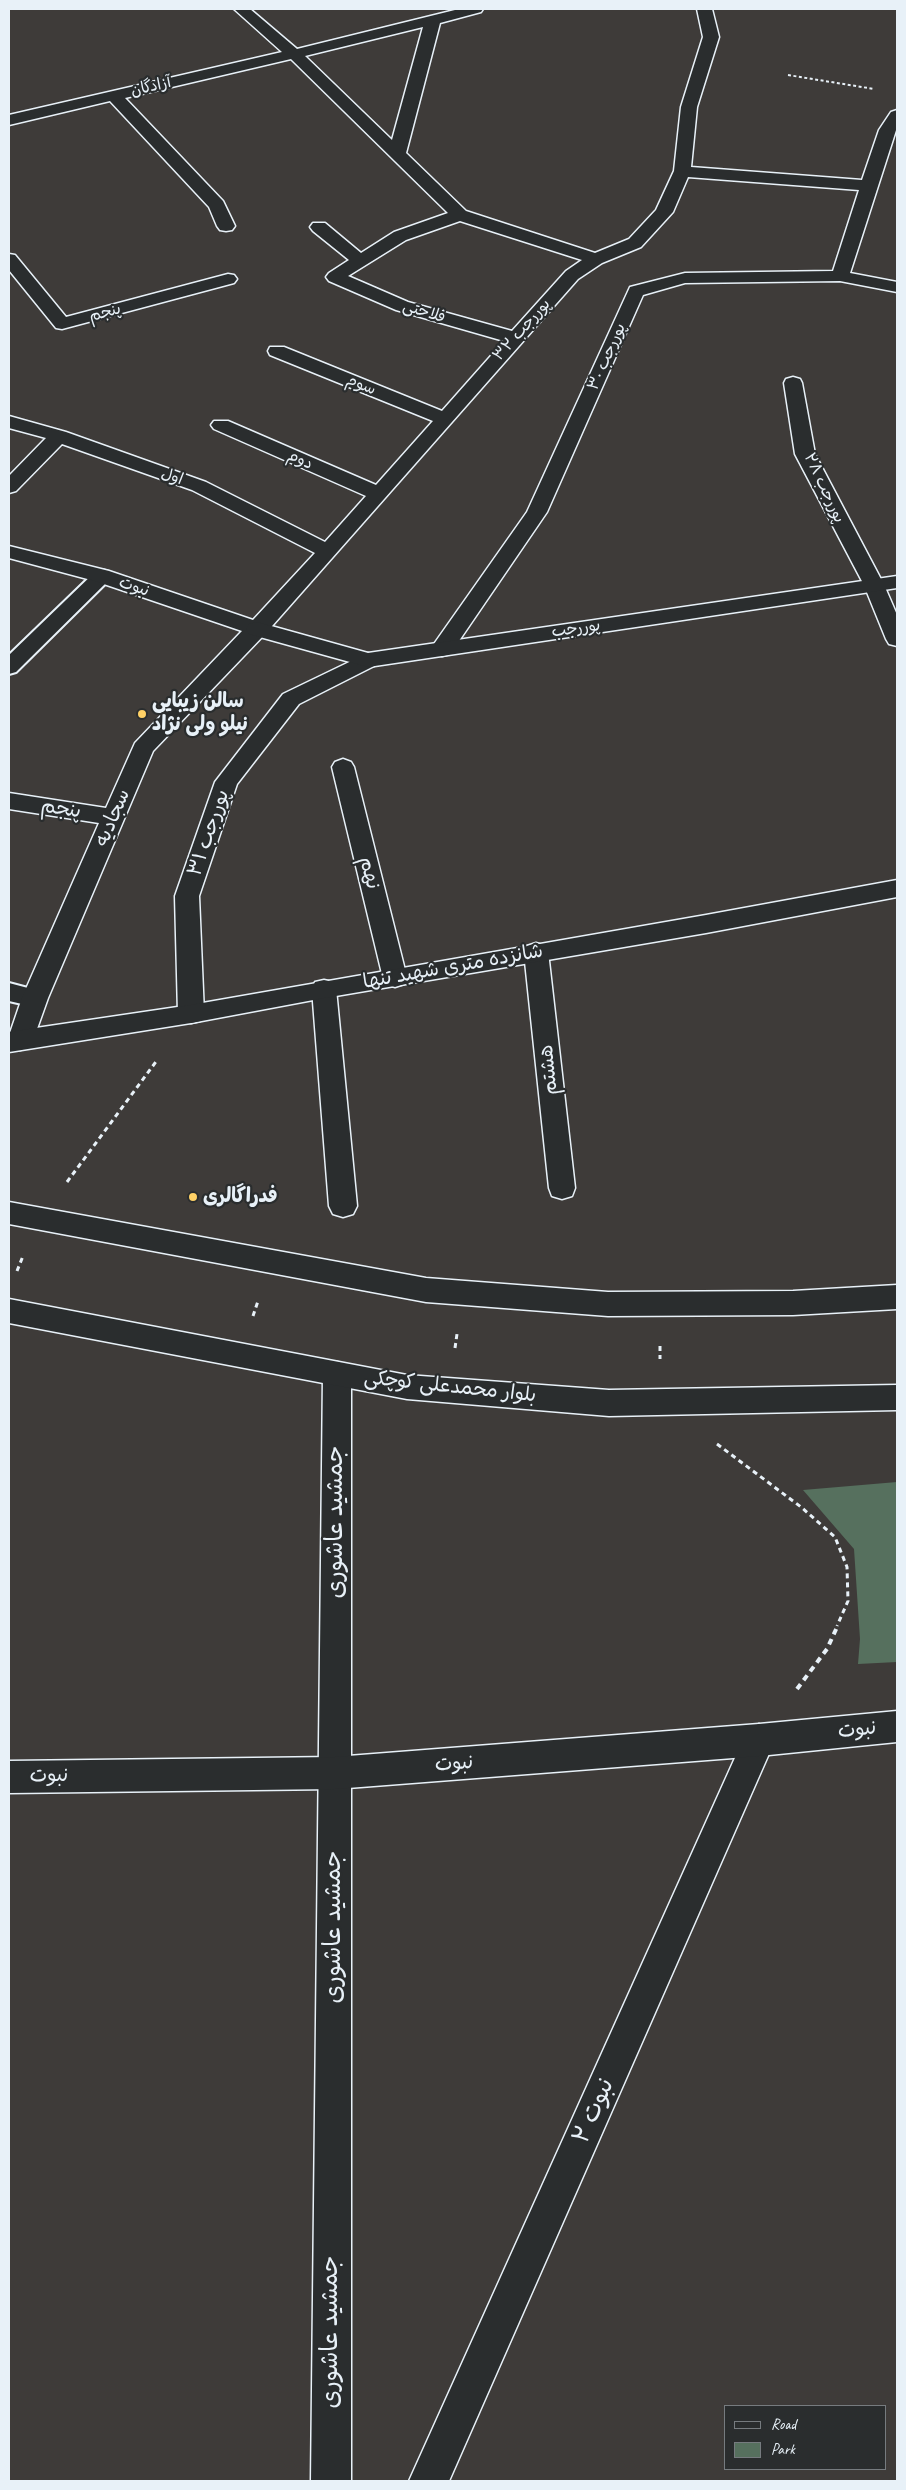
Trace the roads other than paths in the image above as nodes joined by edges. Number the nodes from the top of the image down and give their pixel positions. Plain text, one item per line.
1 (241, 9) edge
2 (476, 9) edge
3 (705, 9) edge
4 (433, 19) junction
5 (294, 54) junction
6 (114, 96) junction
7 (897, 115) edge
8 (9, 120) edge
9 (892, 131) edge
10 (897, 146) edge
11 (397, 154) junction
12 (682, 171) junction
13 (869, 186) junction
14 (460, 215) junction
15 (226, 226) dead end
16 (318, 227) dead end
17 (9, 259) edge
18 (596, 259) junction
19 (362, 262) junction
20 (840, 276) junction
21 (228, 279) dead end
22 (897, 287) edge
23 (515, 338) junction
24 (277, 351) dead end
25 (793, 383) dead end
26 (445, 419) junction
27 (9, 422) edge
28 (221, 425) dead end
29 (59, 436) junction
30 (9, 487) edge
31 (379, 494) junction
32 (327, 551) junction
33 (9, 552) edge
34 (102, 576) junction
35 (897, 582) edge
36 (874, 586) junction
37 (257, 629) junction
38 (897, 639) edge
39 (442, 649) junction
40 (368, 660) junction
41 (9, 667) edge
42 (343, 767) dead end
43 (9, 801) edge
44 (113, 817) junction
45 (897, 888) edge
46 (536, 952) junction
47 (395, 978) junction
48 (324, 989) junction
49 (9, 992) edge
50 (35, 998) junction
51 (191, 1014) junction
52 (14, 1041) edge
53 (562, 1188) dead end
54 (343, 1206) dead end
55 (9, 1212) edge
56 (897, 1297) edge
57 (9, 1311) edge
58 (338, 1374) junction
59 (897, 1398) edge
60 (897, 1726) edge
61 (760, 1740) junction
62 (335, 1773) junction
63 (9, 1776) edge
64 (331, 2481) edge
65 (429, 2481) edge

1 - 5 street
2 - 4 street, آزادگان
3 - 12 street, پوررجب ۳۲
4 - 5 street, آزادگان
4 - 11 street
5 - 6 street, آزادگان
5 - 11 street
6 - 8 street, آزادگان
6 - 15 street
7 - 9 street
9 - 10 street
9 - 13 street
11 - 14 street
12 - 13 street
12 - 18 street, پوررجب ۳۲
13 - 20 street
14 - 18 street
14 - 19 street
16 - 19 street
17 - 21 street, پنجم
18 - 23 street, پوررجب ۳۲
19 - 23 street, فلاحتی
20 - 22 street, پوررجب ۳۰
20 - 39 street, پوررجب ۳۰
23 - 26 street, پوررجب ۳۲
24 - 26 street, سوم
25 - 36 street, پوررجب ۲۸
26 - 31 street, پوررجب ۳۲
27 - 29 street, اول
28 - 31 street, دوم
29 - 30 street
29 - 32 street, اول
31 - 32 street, پوررجب ۳۲
32 - 37 street, پوررجب ۳۲
33 - 34 street, نبوت
34 - 37 street, نبوت
34 - 41 lane
35 - 36 street, پوررجب
36 - 38 street, پوررجب ۲۸
36 - 39 street, پوررجب
37 - 40 street, پوررجب
37 - 44 street, سجادیه
39 - 40 street, پوررجب
40 - 51 street, پوررجب ۳۱
42 - 47 street, نهم
43 - 44 street, پنجم
44 - 50 street, سجادیه
45 - 46 street, شانزده متری شهید تنها
46 - 47 street, شانزده متری شهید تنها
46 - 53 street, هشتم
47 - 48 street, شانزده متری شهید تنها
48 - 51 street, شانزده متری شهید تنها
48 - 54 street
49 - 50 lane
50 - 52 street, سجادیه
51 - 52 street, شانزده متری شهید تنها
55 - 56 street
57 - 58 street, بلوار محمدعلی کوچکی
58 - 59 street, بلوار محمدعلی کوچکی
58 - 62 street, جمشید عاشوری
60 - 61 street, نبوت
61 - 62 street, نبوت
61 - 65 street, نبوت ۲
62 - 63 street, نبوت
62 - 64 street, جمشید عاشوری

